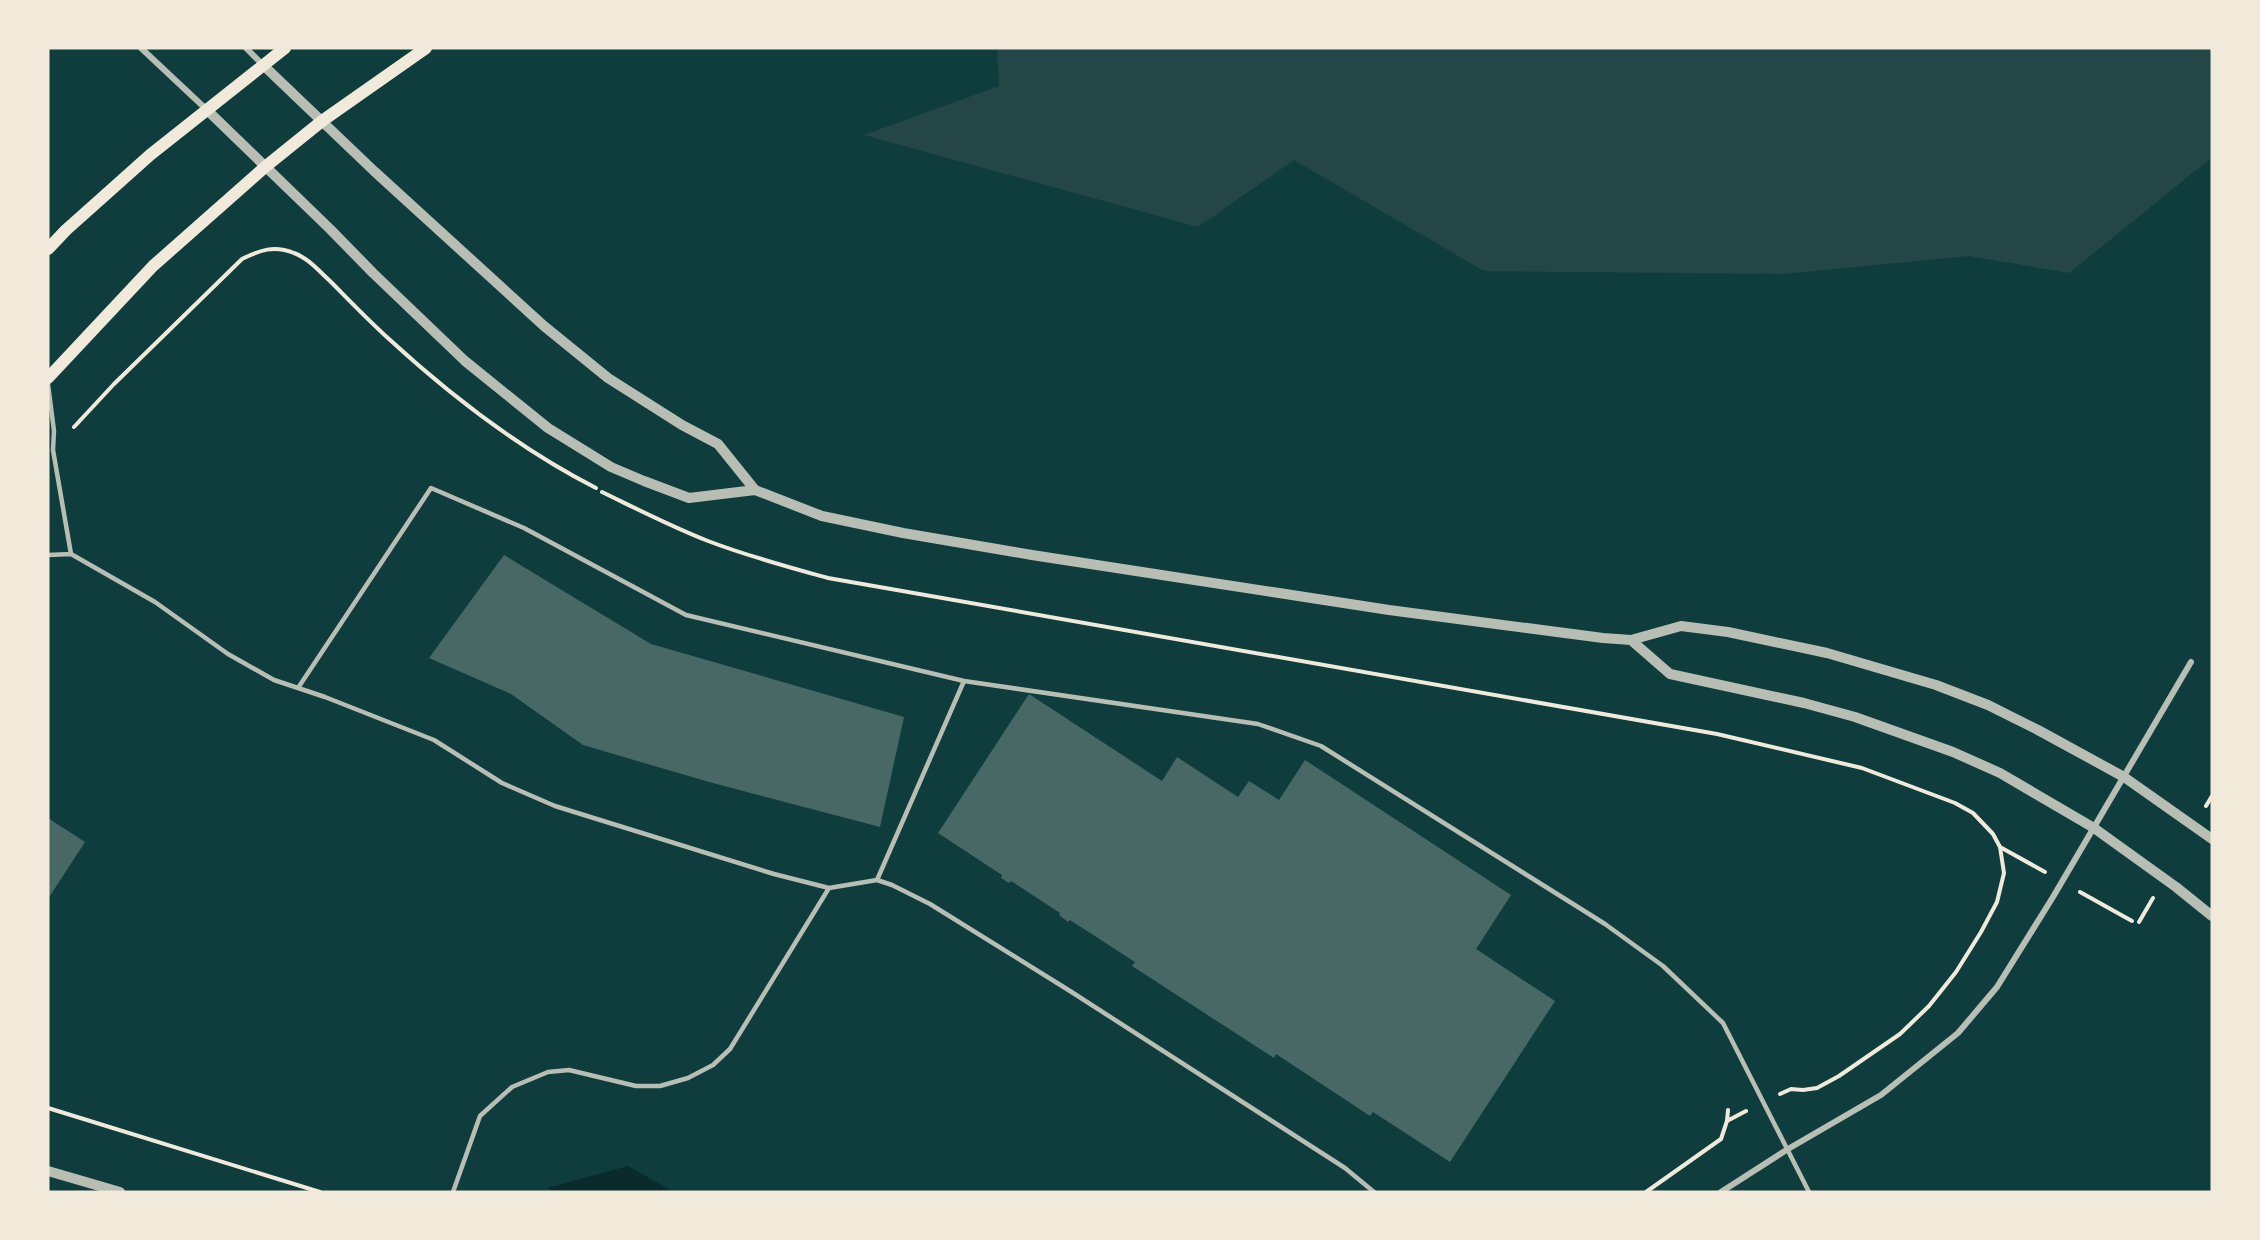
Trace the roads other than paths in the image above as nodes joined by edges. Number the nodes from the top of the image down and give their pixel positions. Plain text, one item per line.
1 (141, 48) edge
2 (246, 48) edge
3 (285, 48) edge
4 (426, 48) edge
5 (262, 64) junction
6 (206, 108) junction
7 (322, 121) junction
8 (265, 167) junction
9 (48, 249) edge
10 (48, 378) edge
11 (48, 384) edge
12 (755, 490) junction
13 (71, 554) junction
14 (48, 555) edge
15 (1631, 640) junction
16 (2191, 662) dead end
17 (964, 681) junction
18 (298, 688) junction
19 (2124, 777) junction
20 (2094, 828) junction
21 (2212, 839) edge
22 (878, 880) junction
23 (829, 888) junction
24 (2212, 916) edge
25 (1788, 1149) junction
26 (48, 1171) edge
27 (120, 1192) edge
28 (453, 1192) edge
29 (1374, 1192) edge
30 (1721, 1192) edge
31 (1809, 1192) edge

1 - 6 street
2 - 5 street
3 - 5 main road
4 - 7 main road
5 - 6 main road
5 - 7 street
6 - 8 street
6 - 9 main road
7 - 8 main road
7 - 12 street
8 - 10 main road
8 - 12 street
11 - 13 lane
12 - 15 street
13 - 14 lane
13 - 18 lane
15 - 19 street
15 - 20 street
16 - 19 street
17 - 18 lane
17 - 22 lane
17 - 25 lane
18 - 23 lane
19 - 20 street
19 - 21 street
20 - 24 street
20 - 25 street
22 - 23 lane
22 - 29 lane
23 - 28 lane
25 - 30 street
25 - 31 lane
26 - 27 street

